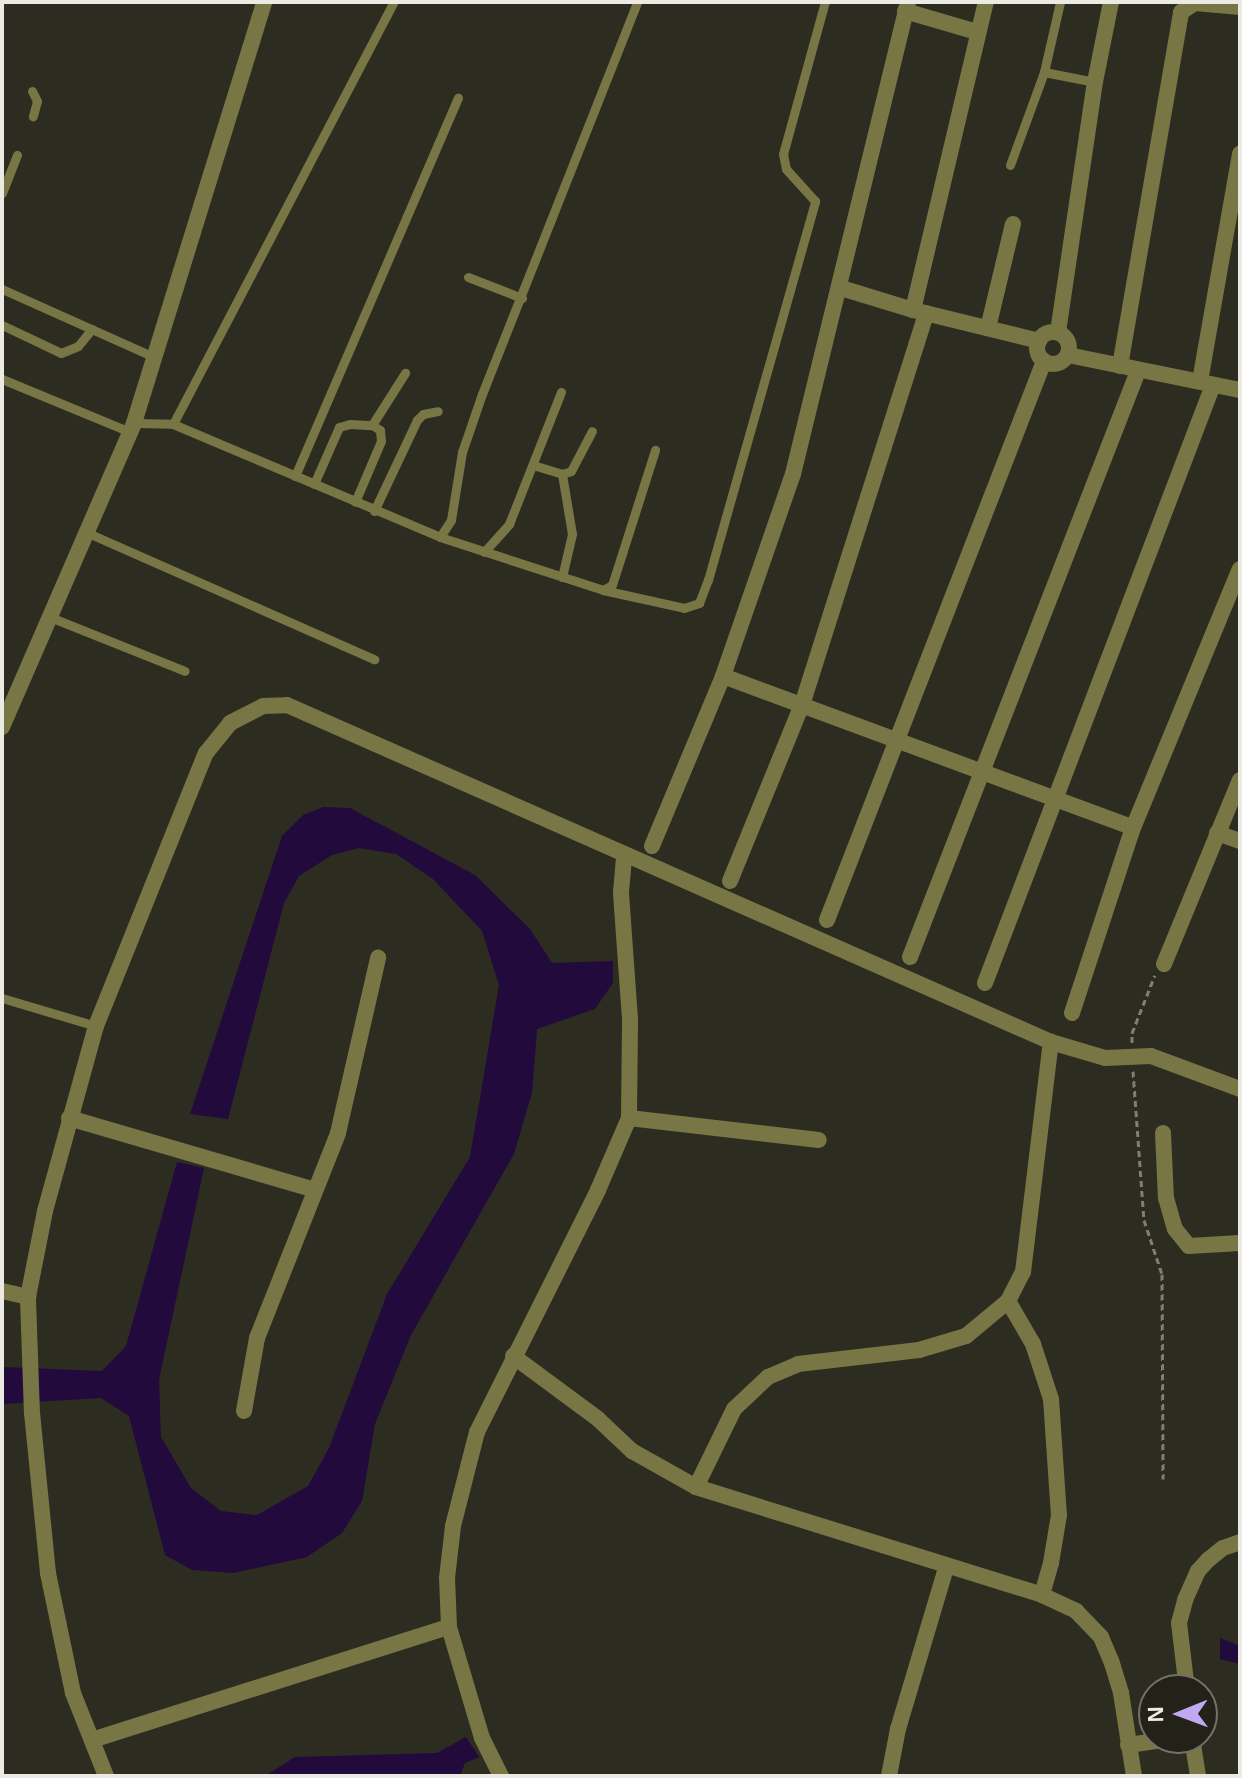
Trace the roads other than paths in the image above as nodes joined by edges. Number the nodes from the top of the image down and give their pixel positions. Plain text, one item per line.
1 (264, 2) edge
2 (394, 2) edge
3 (637, 2) edge
4 (825, 2) edge
5 (986, 2) edge
6 (1060, 2) edge
7 (1111, 2) edge
8 (907, 7) edge
9 (1240, 7) edge
10 (977, 32) junction
11 (1044, 72) junction
12 (1095, 82) junction
13 (32, 91) dead end
14 (458, 98) dead end
15 (33, 116) dead end
16 (1240, 153) edge
17 (17, 155) dead end
18 (1010, 165) dead end
19 (2, 193) edge
20 (1013, 224) dead end
21 (468, 277) dead end
22 (841, 288) junction
23 (2, 289) edge
24 (522, 298) junction
25 (920, 312) junction
26 (2, 325) edge
27 (988, 328) junction
28 (92, 329) junction
29 (1058, 332) junction
30 (1039, 341) junction
31 (1068, 355) junction
32 (156, 358) junction
33 (1044, 361) junction
34 (1120, 366) junction
35 (1138, 371) junction
36 (405, 373) dead end
37 (2, 379) edge
38 (1207, 383) junction
39 (1240, 390) edge
40 (561, 392) dead end
41 (438, 411) dead end
42 (173, 424) junction
43 (372, 425) junction
44 (132, 428) junction
45 (592, 431) dead end
46 (655, 450) dead end
47 (533, 465) junction
48 (562, 474) junction
49 (295, 476) junction
50 (314, 484) junction
51 (355, 502) junction
52 (374, 511) junction
53 (88, 533) junction
54 (440, 537) junction
55 (484, 552) junction
56 (1240, 569) edge
57 (562, 577) junction
58 (603, 590) junction
59 (50, 617) junction
60 (374, 659) dead end
61 (185, 671) dead end
62 (723, 676) junction
63 (802, 705) junction
64 (2, 727) edge
65 (898, 740) junction
66 (982, 769) junction
67 (1240, 780) edge
68 (1057, 800) junction
69 (1133, 828) junction
70 (1217, 833) junction
71 (1240, 841) edge
72 (652, 846) dead end
73 (624, 856) junction
74 (730, 881) dead end
75 (827, 920) dead end
76 (910, 957) dead end
77 (378, 958) dead end
78 (1164, 964) dead end
79 (985, 983) dead end
80 (2, 998) edge
81 (1072, 1013) dead end
82 (96, 1026) junction
83 (1051, 1042) junction
84 (1240, 1089) edge
85 (69, 1118) junction
86 (629, 1118) junction
87 (1163, 1133) dead end
88 (819, 1140) dead end
89 (315, 1190) junction
90 (1240, 1243) edge
91 (2, 1291) edge
92 (28, 1297) junction
93 (1008, 1301) junction
94 (513, 1356) junction
95 (244, 1411) dead end
96 (696, 1487) junction
97 (1240, 1542) edge
98 (946, 1568) junction
99 (1042, 1595) junction
100 (449, 1627) junction
101 (1185, 1674) edge
102 (92, 1740) junction
103 (1138, 1743) edge
104 (1134, 1744) junction
105 (1195, 1754) edge
106 (106, 1776) edge
107 (501, 1776) edge
108 (889, 1776) edge
109 (1134, 1776) edge
110 (1198, 1776) edge

1 - 32 street
2 - 42 lane
3 - 24 lane
4 - 58 lane
5 - 10 street
6 - 11 lane
7 - 12 street
8 - 10 street
8 - 22 street
9 - 34 street
10 - 25 street
11 - 12 lane
11 - 18 lane
12 - 29 street
13 - 15 lane
14 - 49 lane
16 - 38 street
17 - 19 lane
20 - 27 street
21 - 24 lane
22 - 25 street
22 - 62 street
23 - 28 lane
24 - 54 lane
25 - 27 street
25 - 63 street
26 - 28 lane
27 - 30 street
28 - 32 lane
29 - 30 street
29 - 31 street
30 - 33 street
31 - 33 street
31 - 34 street
32 - 44 street
33 - 65 street
34 - 35 street
35 - 38 street
35 - 66 street
36 - 43 lane
37 - 44 lane
38 - 39 street
38 - 68 street
40 - 47 lane
41 - 52 lane
42 - 44 lane
42 - 49 lane
43 - 50 lane
43 - 51 lane
44 - 53 street
45 - 48 lane
46 - 58 lane
47 - 48 lane
47 - 55 lane
48 - 57 lane
49 - 50 lane
50 - 51 lane
51 - 52 lane
52 - 54 lane
53 - 59 street
53 - 60 lane
54 - 55 lane
55 - 57 lane
56 - 69 street
57 - 58 lane
59 - 61 lane
59 - 64 street
62 - 63 street
62 - 72 street
63 - 65 street
63 - 74 street
65 - 66 street
65 - 75 street
66 - 68 street
66 - 76 street
67 - 70 street
68 - 69 street
68 - 79 street
69 - 81 street
70 - 71 street
70 - 78 street
73 - 82 street
73 - 83 street
73 - 86 street
77 - 89 street
80 - 82 lane
82 - 85 street
83 - 84 street, bridge
83 - 93 street
85 - 89 street
85 - 92 street
86 - 88 street
86 - 94 street
87 - 90 street
89 - 95 street
91 - 92 street
92 - 102 street
93 - 96 street
93 - 99 street
94 - 96 street
94 - 100 street
96 - 98 street
97 - 101 street
98 - 99 street
98 - 108 street
99 - 104 street
100 - 102 street
100 - 107 street
102 - 106 street
103 - 104 street
104 - 109 street
105 - 110 street

